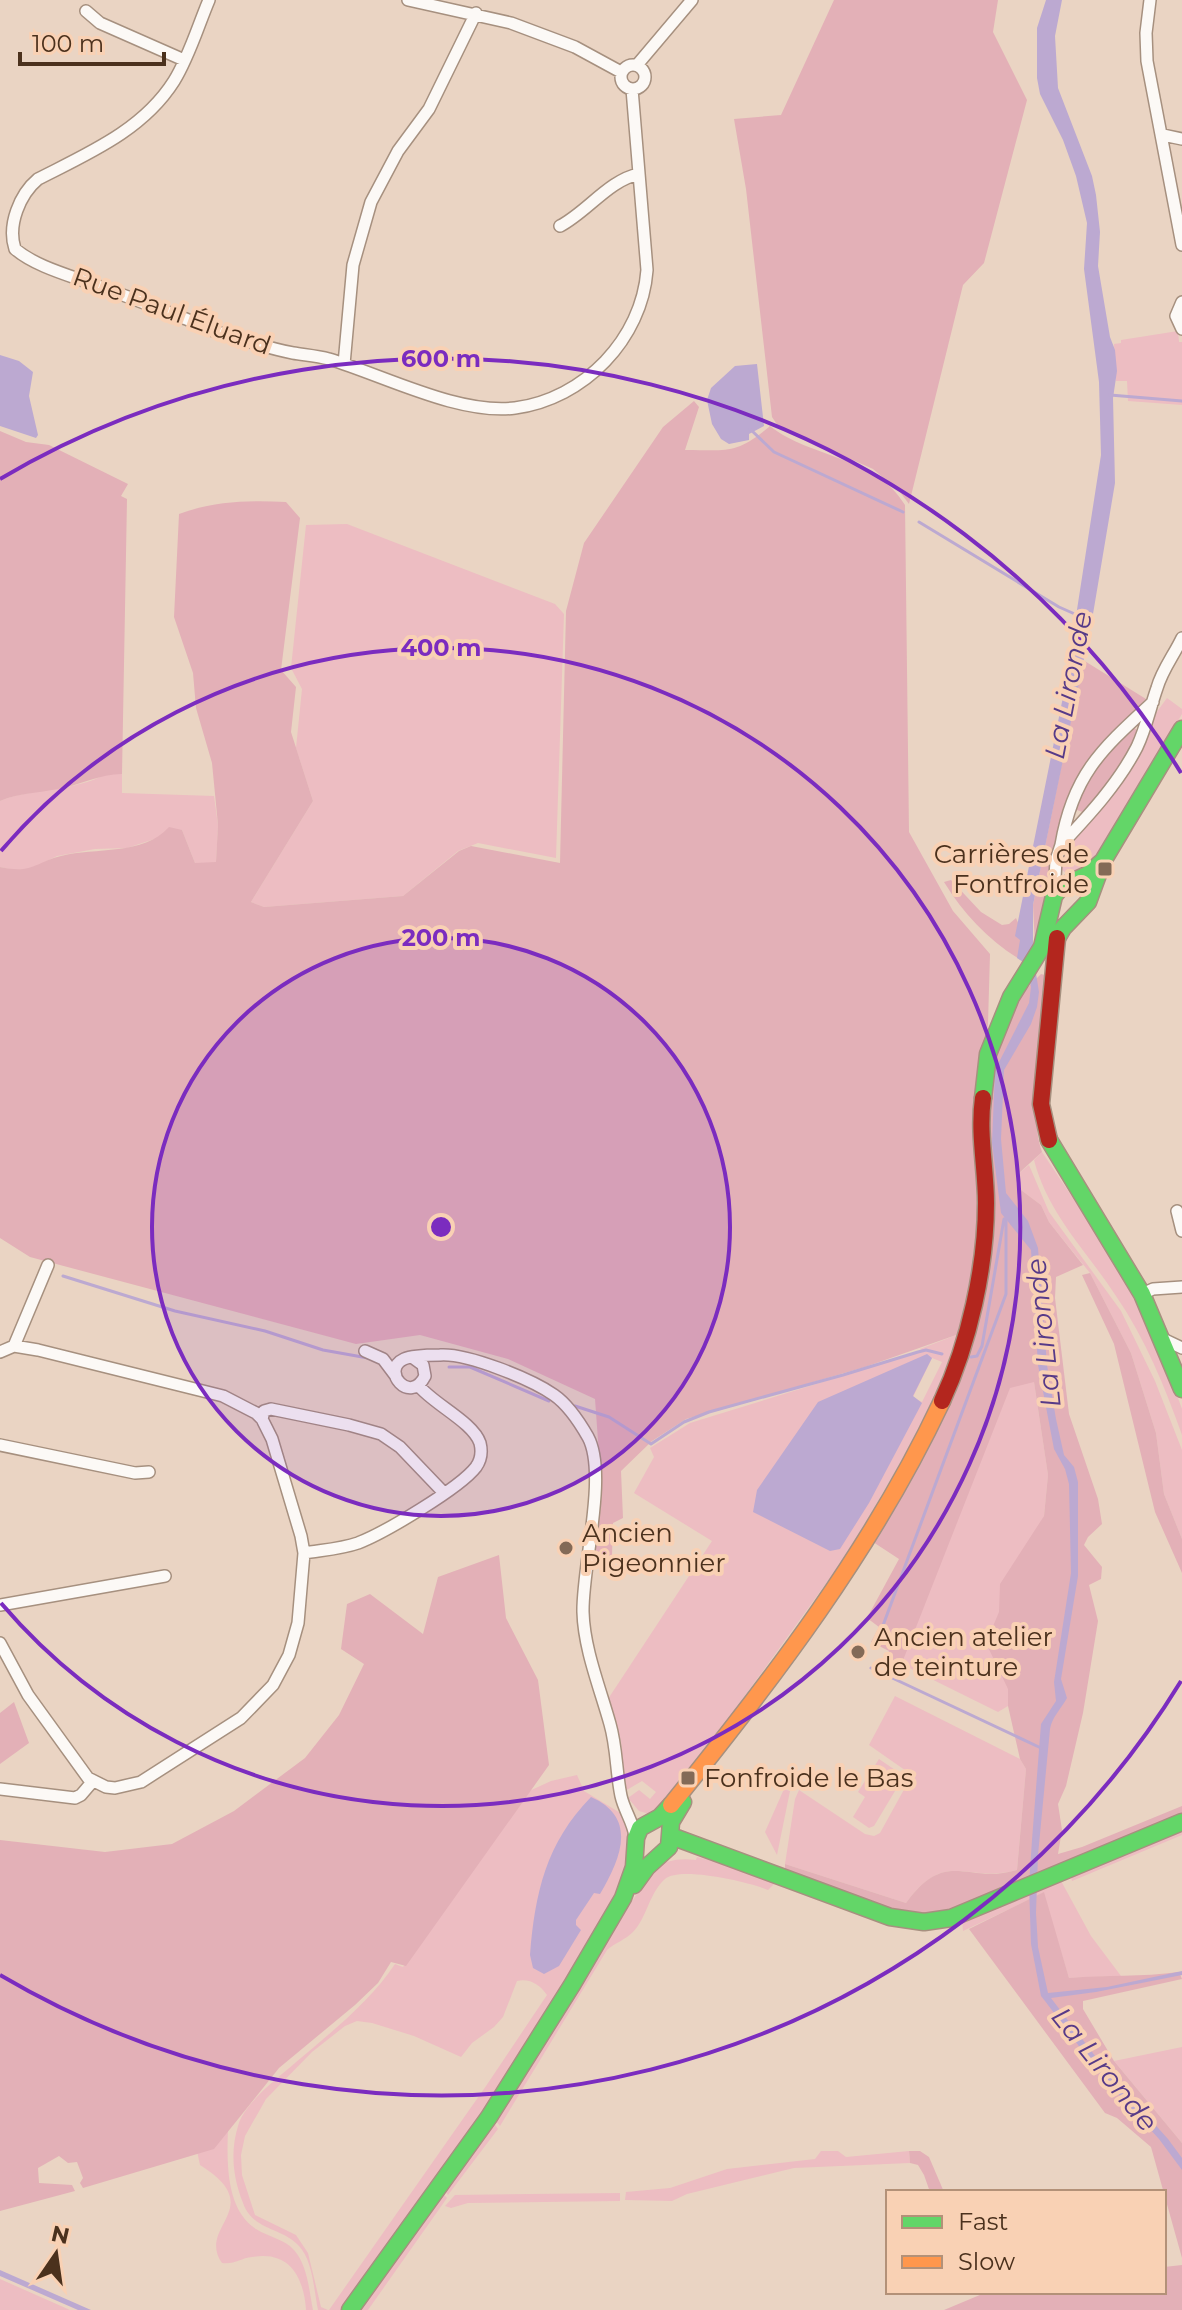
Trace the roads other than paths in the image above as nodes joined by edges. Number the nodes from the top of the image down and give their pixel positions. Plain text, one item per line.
1 (209, 0) edge
2 (408, 0) edge
3 (692, 0) edge
4 (1150, 0) edge
5 (86, 11) dead end
6 (476, 13) junction
7 (184, 60) junction
8 (637, 65) junction
9 (621, 72) junction
10 (632, 89) junction
11 (1163, 135) junction
12 (1182, 139) edge
13 (639, 174) junction
14 (560, 226) dead end
15 (1182, 245) edge
16 (1182, 302) edge
17 (1182, 329) edge
18 (344, 364) junction
19 (1182, 638) edge
20 (1153, 702) junction
21 (1182, 729) edge
22 (1061, 845) junction
23 (1103, 861) junction
24 (1065, 880) junction
25 (1089, 898) junction
26 (1050, 914) junction
27 (1072, 920) junction
28 (1052, 935) junction
29 (1041, 959) junction
30 (1055, 978) junction
31 (1177, 1211) dead end
32 (1182, 1231) edge
33 (48, 1265) dead end
34 (1182, 1287) edge
35 (1142, 1294) junction
36 (1163, 1339) junction
37 (14, 1346) junction
38 (1182, 1348) edge
39 (0, 1352) edge
40 (456, 1356) junction
41 (409, 1358) junction
42 (397, 1379) junction
43 (1180, 1380) edge
44 (421, 1382) junction
45 (262, 1419) junction
46 (0, 1445) edge
47 (149, 1472) dead end
48 (444, 1493) junction
49 (304, 1553) junction
50 (165, 1576) dead end
51 (0, 1605) edge
52 (0, 1643) edge
53 (707, 1763) junction
54 (93, 1781) junction
55 (0, 1789) edge
56 (626, 1809) junction
57 (650, 1822) junction
58 (1182, 1822) edge
59 (636, 1839) junction
60 (666, 1844) junction
61 (623, 1898) junction
62 (350, 2310) edge

1 - 7 street, Rue Paul Éluard
2 - 6 street
3 - 8 street
4 - 11 street
5 - 7 street
6 - 9 street
6 - 18 street
7 - 18 street, Rue Paul Éluard
8 - 9 street
8 - 10 street
9 - 10 street
10 - 13 street, Rue Paul Éluard
11 - 12 street
11 - 15 street
13 - 14 street
13 - 18 street, Rue Paul Éluard
16 - 17 street
19 - 20 street
20 - 22 street
20 - 22 street
21 - 23 street
22 - 24 street
23 - 24 street
23 - 25 street
24 - 25 street
24 - 26 street
25 - 27 street
26 - 27 street
26 - 28 street
27 - 28 street
28 - 29 street
28 - 30 street
29 - 30 street
29 - 53 street
30 - 35 street
31 - 32 street
33 - 37 street
34 - 35 street
35 - 36 street
36 - 38 street
36 - 43 street
37 - 39 street
37 - 45 street
40 - 41 street
40 - 44 street
40 - 56 street
41 - 42 street
41 - 42 street
41 - 44 street
42 - 44 street
44 - 48 street
45 - 48 street
45 - 49 street
46 - 47 street
48 - 49 street
49 - 54 street
50 - 51 street
52 - 54 street
53 - 57 street
53 - 60 street
54 - 55 street
56 - 57 street
56 - 59 street
57 - 59 street
57 - 60 street
58 - 60 street
59 - 60 street
59 - 61 street
60 - 61 street
61 - 62 street

